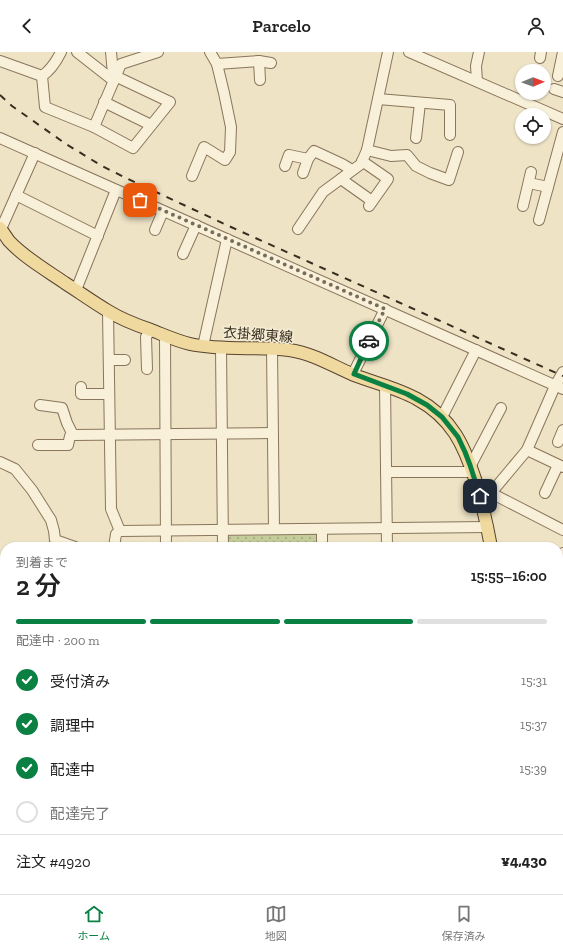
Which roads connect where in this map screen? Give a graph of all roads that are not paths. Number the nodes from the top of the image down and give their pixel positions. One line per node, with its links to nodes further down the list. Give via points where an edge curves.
1 (61, 52): 14 (street, via 55,64)
2 (77, 52): 16 (street)
3 (111, 52): 16 (street)
4 (157, 52): 16 (street, via 121,64)
5 (210, 52): 13 (street)
6 (388, 52): 19 (street)
7 (409, 52): 18 (street)
8 (479, 52): 18 (street)
9 (563, 52): 15 (street)
10 (0, 61): 14 (street)
11 (259, 61): 12 (street); 13 (street); 17 (street)
12 (271, 63)
13 (217, 64): 38 (street, via 231,127 230,152 225,160 204,148)
14 (42, 76): 24 (street, via 45,107)
15 (558, 76)
16 (114, 78): 20 (street); 23 (street, via 170,102)
17 (260, 80)
18 (476, 81): 22 (street)
19 (378, 99): 21 (street); 29 (street)
20 (104, 102): 23 (street); 24 (street)
21 (420, 103): 26 (street, via 450,105); 28 (street)
22 (563, 119)
23 (151, 125): 24 (street, via 133,148)
24 (94, 127)
25 (563, 132): 41 (street)
26 (450, 135)
27 (0, 138): 31 (street)
28 (416, 138)
29 (367, 150): 30 (street, via 391,156 407,155 416,166 449,180); 33 (street)
30 (458, 152)
31 (35, 154): 42 (street); 43 (street)
32 (308, 159): 34 (street, via 289,155); 35 (street, via 314,151); 37 (street)
33 (362, 161): 35 (street); 39 (street, via 388,179 370,204)
34 (285, 166)
35 (352, 170): 39 (street)
36 (531, 172): 40 (street)
37 (303, 173)
38 (192, 176)
39 (341, 179): 50 (street, via 323,192)
40 (529, 183): 41 (street); 44 (street)
41 (548, 187): 46 (street)
42 (116, 190): 45 (street); 51 (street)
43 (16, 195): 48 (street); 51 (street)
44 (523, 206)
45 (163, 211): 47 (street); 49 (street)
46 (539, 220)
47 (196, 225): 52 (street); 53 (street)
48 (0, 228): 54 (main road, 衣掛郷東線, via 8,240 31,260)
49 (155, 230)
50 (298, 230)
51 (98, 236): 54 (street)
52 (227, 239): 55 (street); 59 (street)
53 (183, 254)
54 (76, 290): 56 (main road, 衣掛郷東線)
55 (385, 309): 62 (street); 67 (street)
56 (108, 311): 57 (main road, 衣掛郷東線); 63 (street)
57 (150, 330): 58 (main road, 衣掛郷東線); 65 (street, via 146,337)
58 (165, 336): 59 (main road, 衣掛郷東線); 78 (street)
59 (203, 346): 60 (main road, 衣掛郷東線)
60 (221, 348): 61 (main road, 衣掛郷東線); 79 (street)
61 (272, 348): 67 (main road, 衣掛郷東線, via 309,355); 76 (street)
62 (476, 350): 70 (street); 74 (street)
63 (109, 360): 64 (street); 71 (street)
64 (124, 360)
65 (147, 369)
66 (563, 372): 70 (street)
67 (354, 374): 68 (main road, 衣掛郷東線)
68 (385, 385): 74 (main road, 衣掛郷東線, via 417,399); 87 (street)
69 (81, 387): 71 (street, via 81,394)
70 (559, 388): 83 (street)
71 (110, 394): 77 (street)
72 (40, 405): 80 (street, via 62,408)
73 (501, 408): 86 (street)
74 (442, 417): 86 (main road, 衣掛郷東線, via 458,437)
75 (563, 430): 81 (street)
76 (272, 433): 79 (street); 92 (street)
77 (110, 434): 78 (street); 80 (street); 97 (street, via 111,509)
78 (165, 434): 79 (street); 94 (street)
79 (222, 434): 95 (street)
80 (73, 435): 82 (street, via 70,436 68,445)
81 (558, 442)
82 (38, 445)
83 (527, 450): 85 (street); 89 (street)
84 (0, 462): 98 (street, via 15,469 32,490 51,520 54,531)
85 (561, 466): 88 (street)
86 (472, 468): 87 (street); 89 (main road, 衣掛郷東線)
87 (386, 472): 90 (street)
88 (545, 493)
89 (485, 495): 91 (main road, 衣掛郷東線); 96 (street)
90 (387, 528): 91 (street); 93 (street); 103 (street)
91 (488, 528): 104 (main road, 衣掛郷東線)
92 (274, 529): 93 (street); 95 (street)
93 (322, 529): 102 (street)
94 (166, 530): 95 (street); 97 (street); 100 (street)
95 (222, 530): 101 (street)
96 (563, 530)
97 (120, 531): 99 (street, via 116,534)
98 (52, 542)
99 (115, 542)
100 (166, 542)
101 (223, 542)
102 (322, 542)
103 (387, 542)
104 (490, 542)

